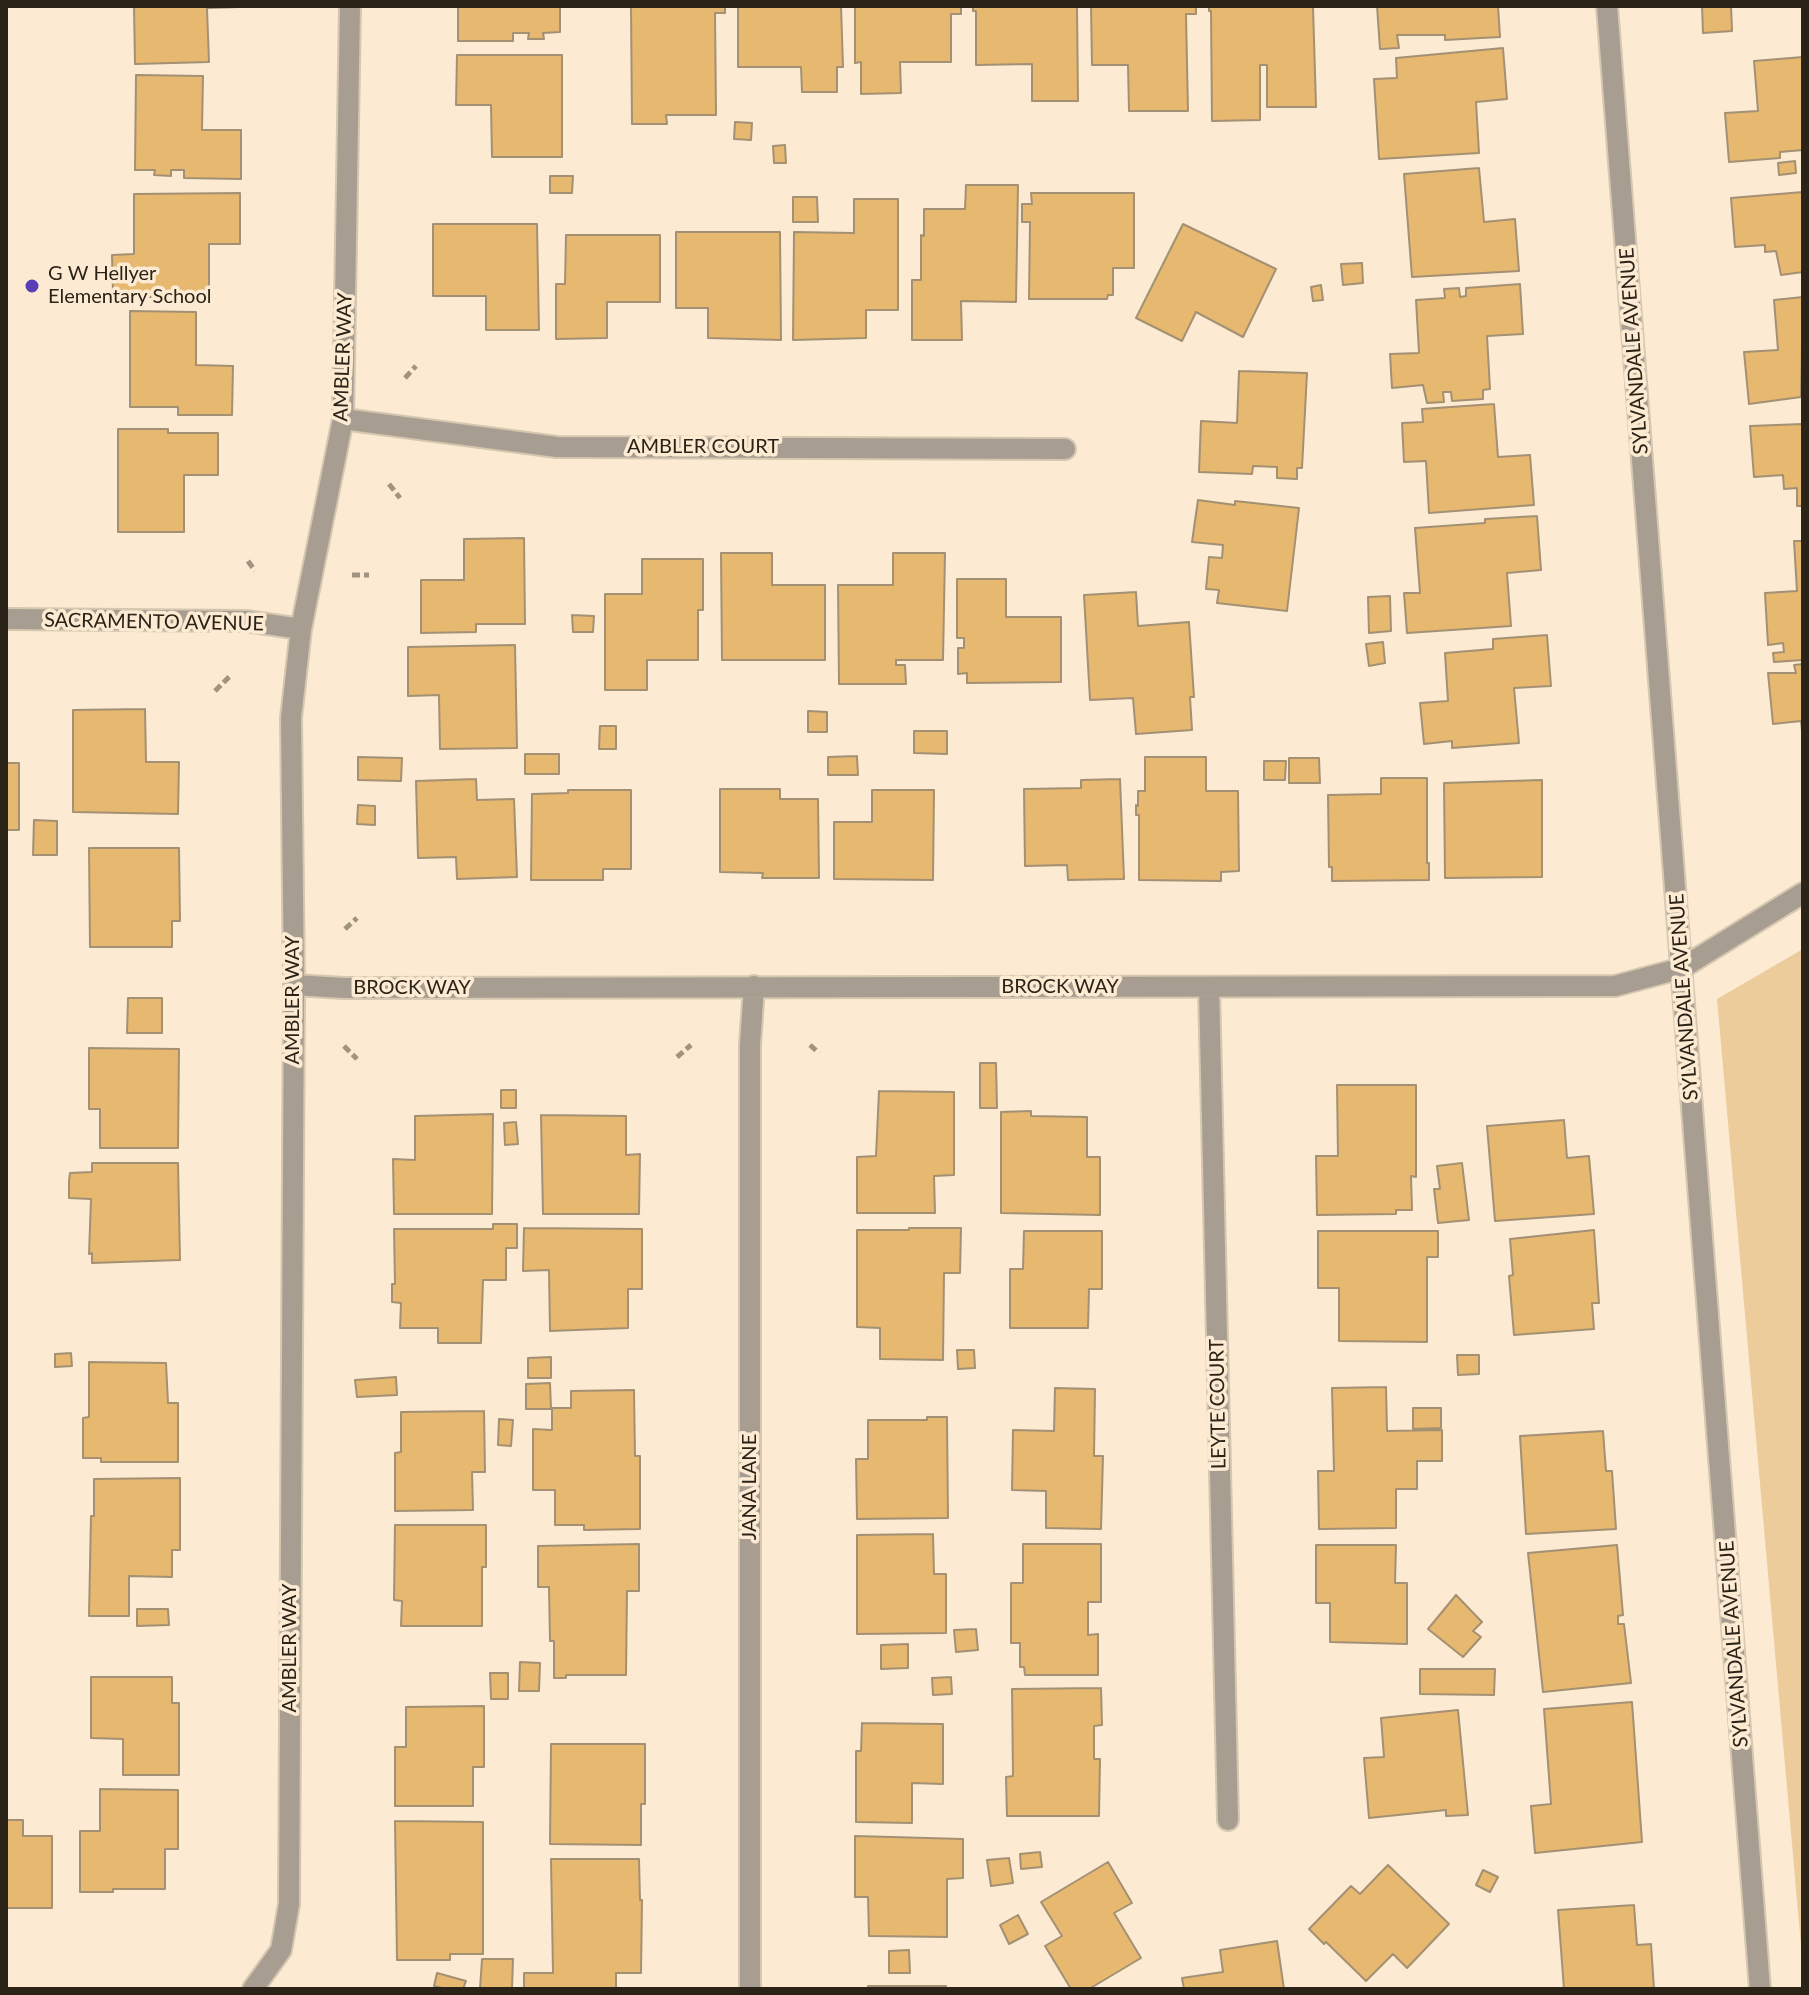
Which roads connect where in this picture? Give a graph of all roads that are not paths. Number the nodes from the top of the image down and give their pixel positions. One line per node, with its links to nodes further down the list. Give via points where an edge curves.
1 (350, 6): 3 (street, AMBLER WAY)
2 (1607, 6): 8 (street, SYLVANDALE AVENUE)
3 (343, 419): 4 (street, AMBLER COURT, via 557,447); 6 (street, AMBLER WAY)
4 (1065, 449)
5 (6, 619): 6 (street, SACRAMENTO AVENUE, via 246,621)
6 (301, 629): 9 (street, AMBLER WAY, via 291,718)
7 (1803, 893): 8 (street, BROCK WAY)
8 (1682, 968): 11 (street, BROCK WAY, via 1615,986); 15 (street, SYLVANDALE AVENUE)
9 (294, 985): 10 (street, BROCK WAY); 13 (street, AMBLER WAY, via 289,1904 281,1950)
10 (754, 986): 11 (street, BROCK WAY); 14 (street, JANA LANE)
11 (1209, 988): 12 (street, LEYTE COURT)
12 (1228, 1820)
13 (253, 1989)
14 (750, 1989)
15 (1760, 1989)

